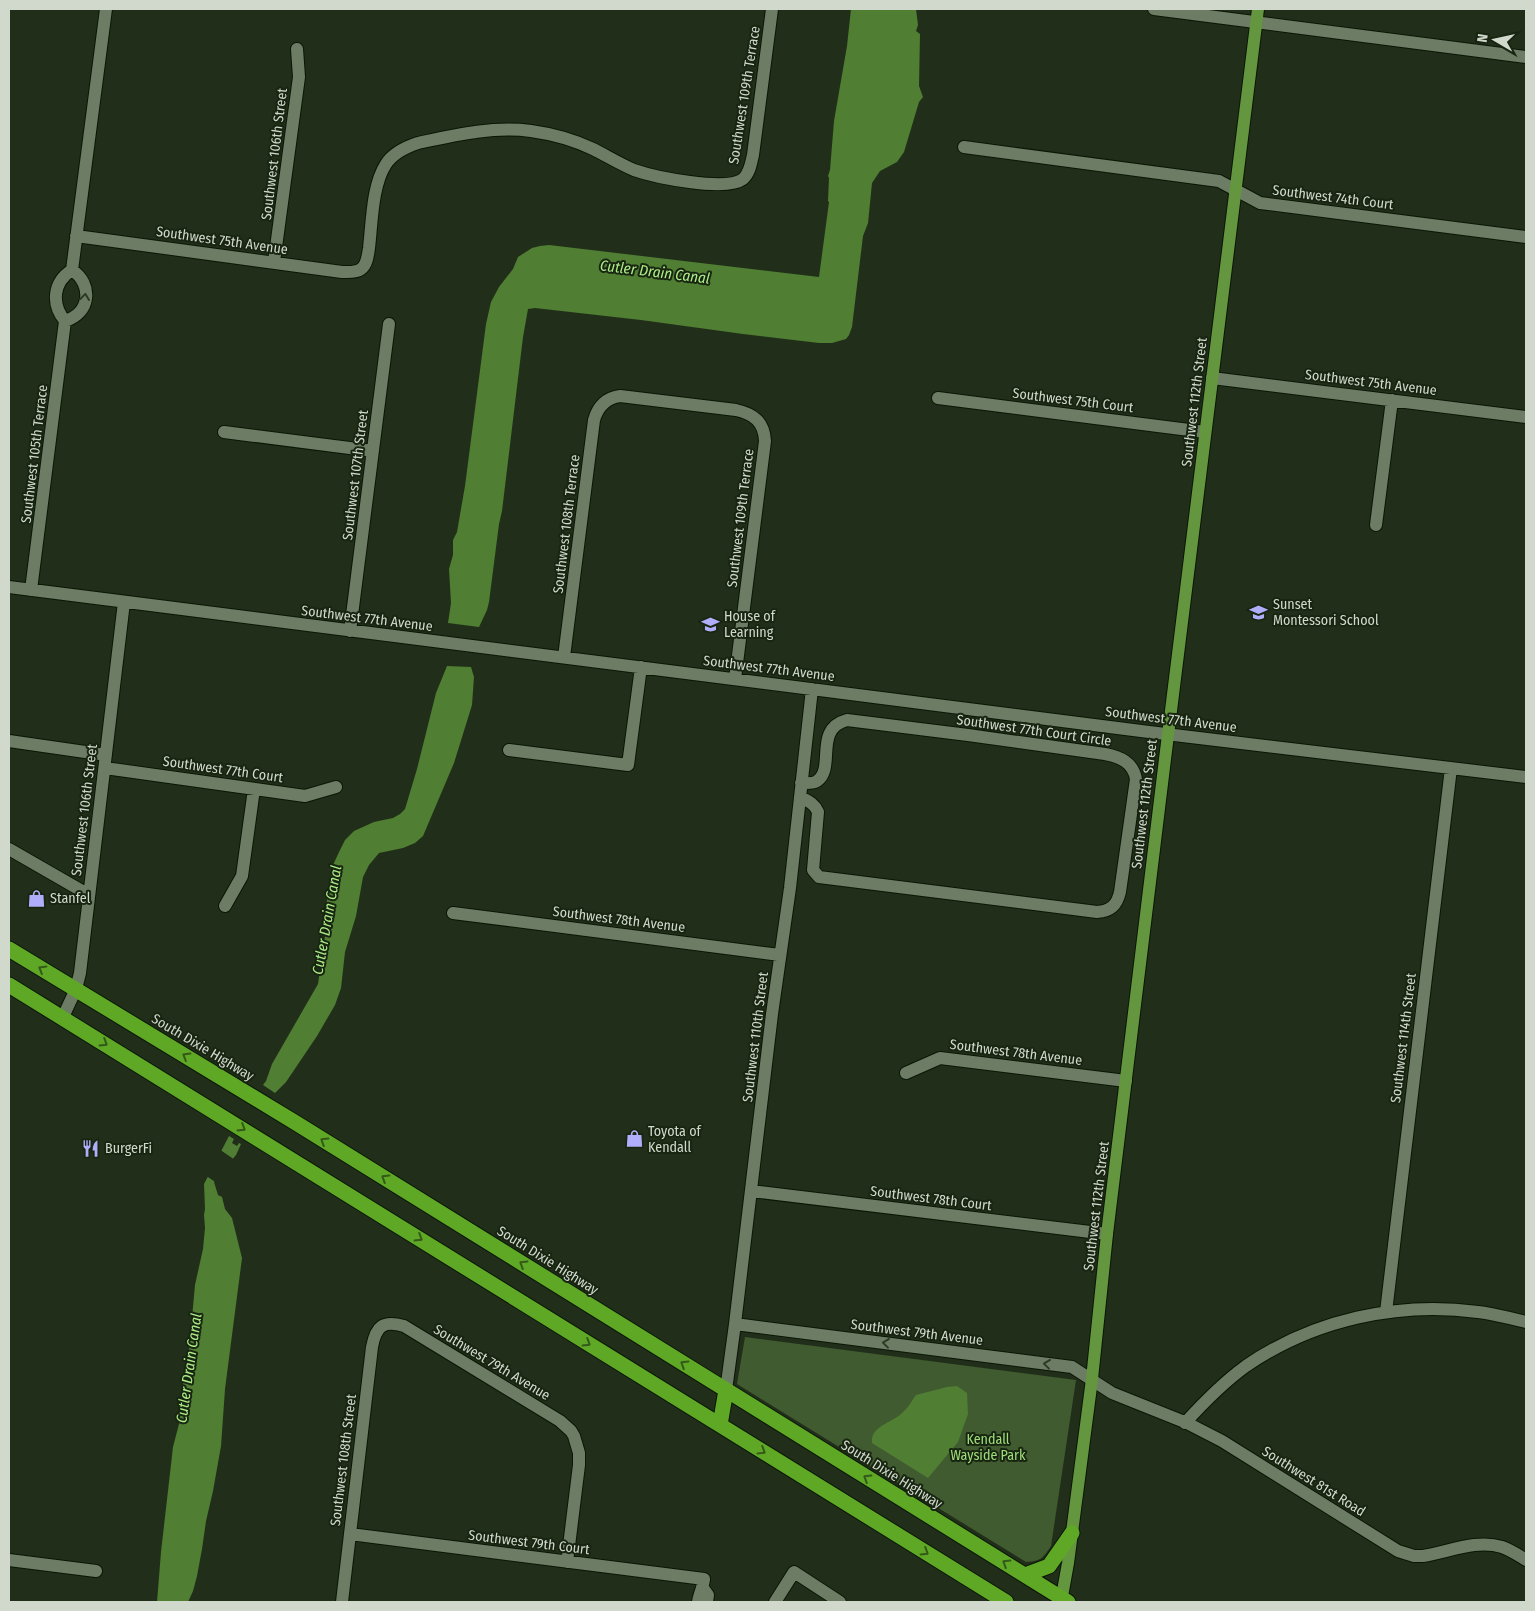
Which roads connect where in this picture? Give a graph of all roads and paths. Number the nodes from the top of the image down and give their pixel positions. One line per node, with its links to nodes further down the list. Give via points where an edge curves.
1 (106, 9): 10 (street)
2 (772, 9): 13 (street, Southwest 109th Terrace, via 753,155 747,174 738,182 719,185 656,176 572,140 519,130 481,132 418,143 386,163 377,188 368,255)
3 (1154, 9): 5 (street)
4 (1258, 9): 5 (main road, Southwest 112th Street)
5 (1257, 22): 7 (street); 9 (main road, Southwest 112th Street)
6 (297, 49): 12 (street, Southwest 106th Street, via 299,77)
7 (1526, 57)
8 (964, 147): 9 (street, Southwest 74th Court, via 1219,181)
9 (1236, 191): 11 (street, Southwest 74th Court, via 1260,203); 17 (main road, Southwest 112th Street)
10 (76, 236): 12 (street, Southwest 75th Avenue); 14 (street)
11 (1526, 237)
12 (274, 262): 13 (street, Southwest 75th Avenue, via 342,272)
13 (363, 268)
14 (72, 270): 15 (street, Southwest 105th Terrace, via 59,281 57,290 58,312); 15 (street, one-way to 14, via 79,314 87,294 80,275)
15 (65, 321): 27 (street, Southwest 105th Terrace)
16 (390, 324): 24 (street, Southwest 107th Street)
17 (1212, 378): 19 (street, Southwest 75th Avenue); 23 (main road, Southwest 112th Street)
18 (938, 398): 23 (street, Southwest 75th Court)
19 (1392, 400): 20 (street, Southwest 75th Avenue); 25 (street)
20 (1526, 417)
21 (759, 421): 30 (street, Southwest 108th Terrace, via 736,410 626,396 614,397 600,407 594,420); 32 (street, Southwest 109th Terrace, via 764,441)
22 (224, 432): 24 (street)
23 (1205, 432): 34 (main road, Southwest 112th Street)
24 (373, 451): 29 (street, Southwest 107th Street)
25 (1376, 525)
26 (9, 588): 27 (street, Southwest 77th Avenue)
27 (31, 590): 28 (street, Southwest 77th Avenue)
28 (124, 602): 29 (street, Southwest 77th Avenue); 37 (street, Southwest 106th Street)
29 (350, 631): 30 (street, Southwest 77th Avenue)
30 (564, 657): 31 (street, Southwest 77th Avenue)
31 (641, 666): 32 (street, Southwest 77th Avenue); 36 (street, via 628,766)
32 (735, 679): 33 (street, Southwest 77th Avenue)
33 (812, 689): 34 (street, Southwest 77th Avenue); 40 (street, Southwest 110th Street)
34 (1168, 734): 38 (street, Southwest 77th Avenue); 56 (main road, Southwest 112th Street)
35 (9, 741): 37 (street, Southwest 77th Court)
36 (509, 750)
37 (106, 762): 42 (street, Southwest 77th Court); 47 (street, Southwest 106th Street)
38 (1450, 768): 39 (street, Southwest 77th Avenue); 59 (street, Southwest 114th Street)
39 (1526, 777)
40 (801, 783): 43 (street, Southwest 110th Street); 45 (street, Southwest 77th Court Circle, via 818,780 828,736 840,722 847,720 1105,754 1126,761 1135,771 1120,892 1112,909 1105,912 823,878 813,870)
41 (336, 787): 42 (street, Southwest 77th Court, via 305,796)
42 (254, 789): 48 (street, via 242,876)
43 (800, 797): 44 (street, Southwest 110th Street); 45 (street, via 815,806 818,812)
44 (795, 838): 45 (street); 51 (street, Southwest 110th Street)
45 (815, 845)
46 (9, 849): 47 (street)
47 (89, 894): 53 (street, Southwest 106th Street)
48 (225, 906)
49 (454, 913): 51 (street, Southwest 78th Avenue)
50 (9, 949): 53 (highway, South Dixie Highway, one-way to 50)
51 (780, 955): 57 (street, Southwest 110th Street)
52 (9, 985): 54 (highway)
53 (76, 989): 54 (street, Southwest 106th Street); 64 (highway, South Dixie Highway, one-way to 53)
54 (62, 1018): 66 (highway, one-way to 66)
55 (906, 1073): 56 (street, Southwest 78th Avenue, via 940,1058)
56 (1126, 1081): 58 (main road, Southwest 112th Street)
57 (751, 1191): 58 (street, Southwest 78th Court); 61 (street, Southwest 110th Street)
58 (1107, 1234): 63 (main road, Southwest 112th Street)
59 (1386, 1312): 60 (street, via 1464,1310); 65 (street, via 1336,1323 1276,1348 1231,1378)
60 (1526, 1322)
61 (735, 1324): 63 (street, Southwest 79th Avenue, one-way to 61, via 1072,1367); 64 (street, Southwest 110th Street)
62 (382, 1325): 68 (street, Southwest 108th Street, via 372,1347); 71 (street, Southwest 79th Avenue, via 404,1326 571,1430 577,1441 579,1466)
63 (1092, 1379): 65 (street, Southwest 81st Road, via 1112,1392); 67 (main road, Southwest 112th Street)
64 (726, 1390): 66 (highway); 73 (highway, South Dixie Highway, one-way to 64)
65 (1185, 1423): 70 (street, Southwest 81st Road, via 1222,1441 1405,1554 1424,1556 1482,1544 1510,1550)
66 (720, 1425): 81 (highway, one-way to 81)
67 (1072, 1532): 73 (highway, via 1048,1566); 75 (main road, Southwest 112th Street)
68 (350, 1534): 71 (street, Southwest 79th Court); 76 (street, Southwest 108th Street)
69 (9, 1560): 72 (street)
70 (1526, 1560)
71 (566, 1562): 74 (street, Southwest 79th Court)
72 (96, 1571)
73 (1025, 1575): 75 (highway, South Dixie Highway)
74 (704, 1583): 77 (street); 78 (street)
75 (1063, 1601)
76 (342, 1602)
77 (698, 1602)
78 (707, 1602)
79 (775, 1602): 80 (street, via 794,1572)
80 (840, 1602)
81 (1006, 1602)

